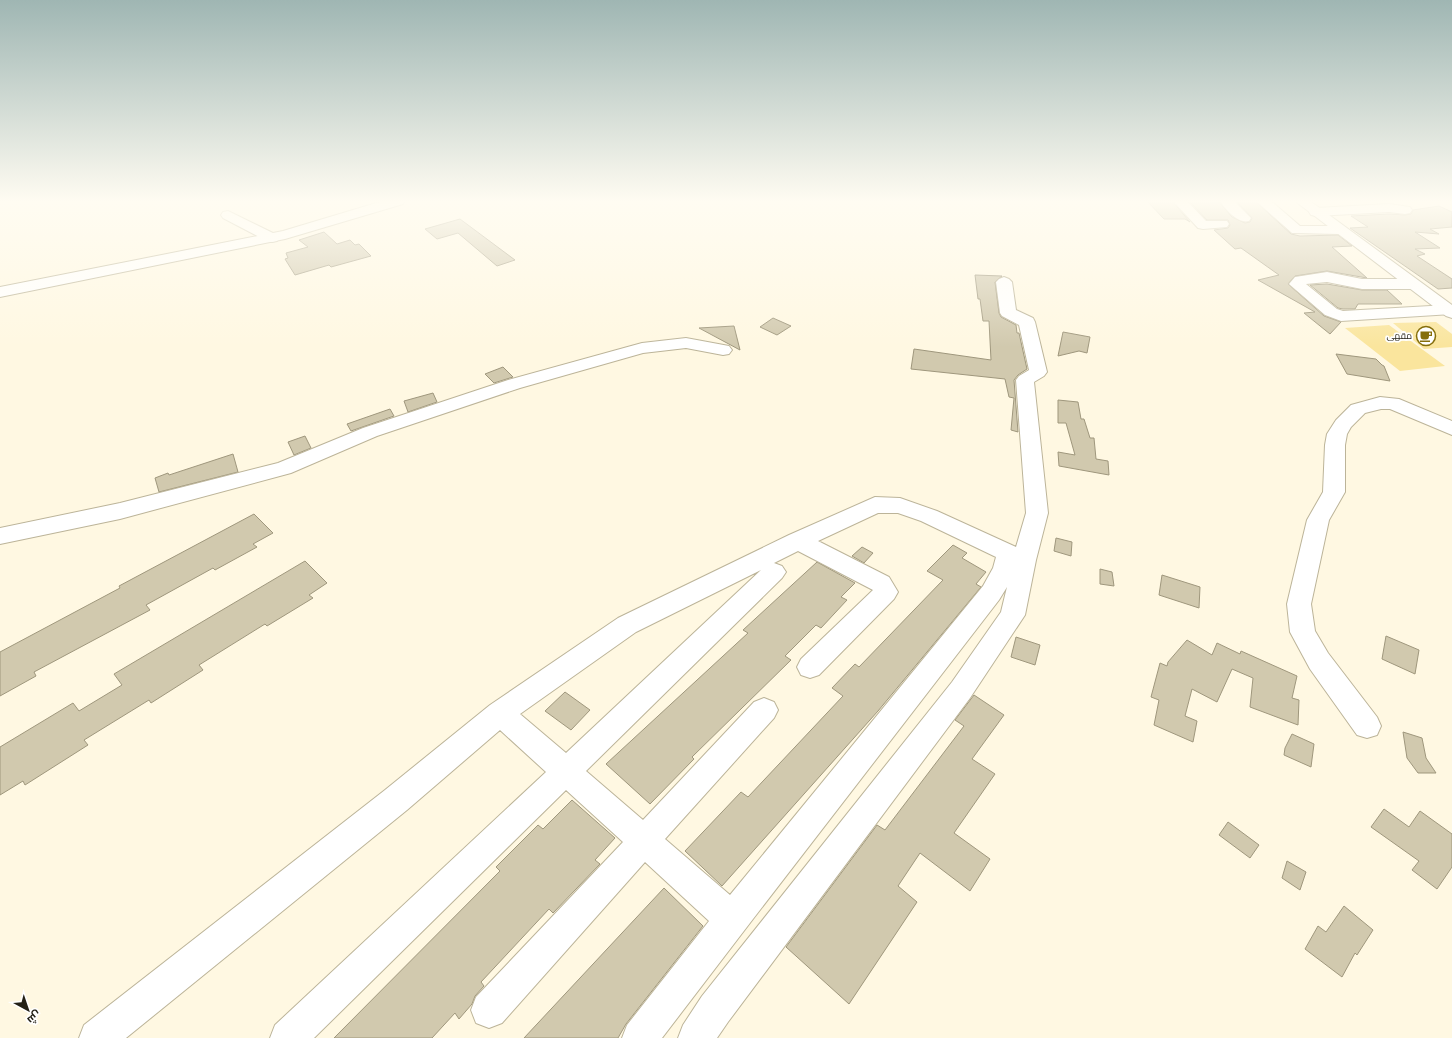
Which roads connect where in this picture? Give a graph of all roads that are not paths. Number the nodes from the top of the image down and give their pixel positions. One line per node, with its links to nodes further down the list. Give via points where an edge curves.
1 (214, 249): 5 (street)
2 (1365, 249): 4 (street)
3 (1004, 282): 11 (street, via 1008,313 1027,322 1038,372 1025,380 1037,513)
4 (1411, 284): 6 (street); 6 (street, via 1362,284 1331,277 1297,282 1297,285 1331,312 1341,316)
5 (0, 292)
6 (1450, 312)
7 (723, 350): 9 (street, via 686,343 642,348 507,386 370,432 284,468 120,511)
8 (1452, 429): 16 (street, via 1392,403 1358,409 1337,434 1334,492 1318,520 1299,604 1303,632 1319,660)
9 (0, 536)
10 (797, 541): 11 (street, via 874,505 900,506 929,516); 13 (street, via 881,583 886,592); 15 (street, via 627,625)
11 (1016, 556): 19 (street, via 991,593); 24 (street, via 1013,615 1009,622 961,690 715,1009)
12 (774, 572): 17 (street)
13 (810, 667)
14 (764, 710): 18 (street)
15 (500, 713): 17 (street); 21 (street, via 396,800)
16 (1367, 726)
17 (566, 772): 18 (street); 22 (street)
18 (644, 841): 19 (street); 20 (street)
19 (732, 919): 23 (street)
20 (490, 1010)
21 (96, 1038)
22 (288, 1038)
23 (640, 1038)
24 (696, 1038)

